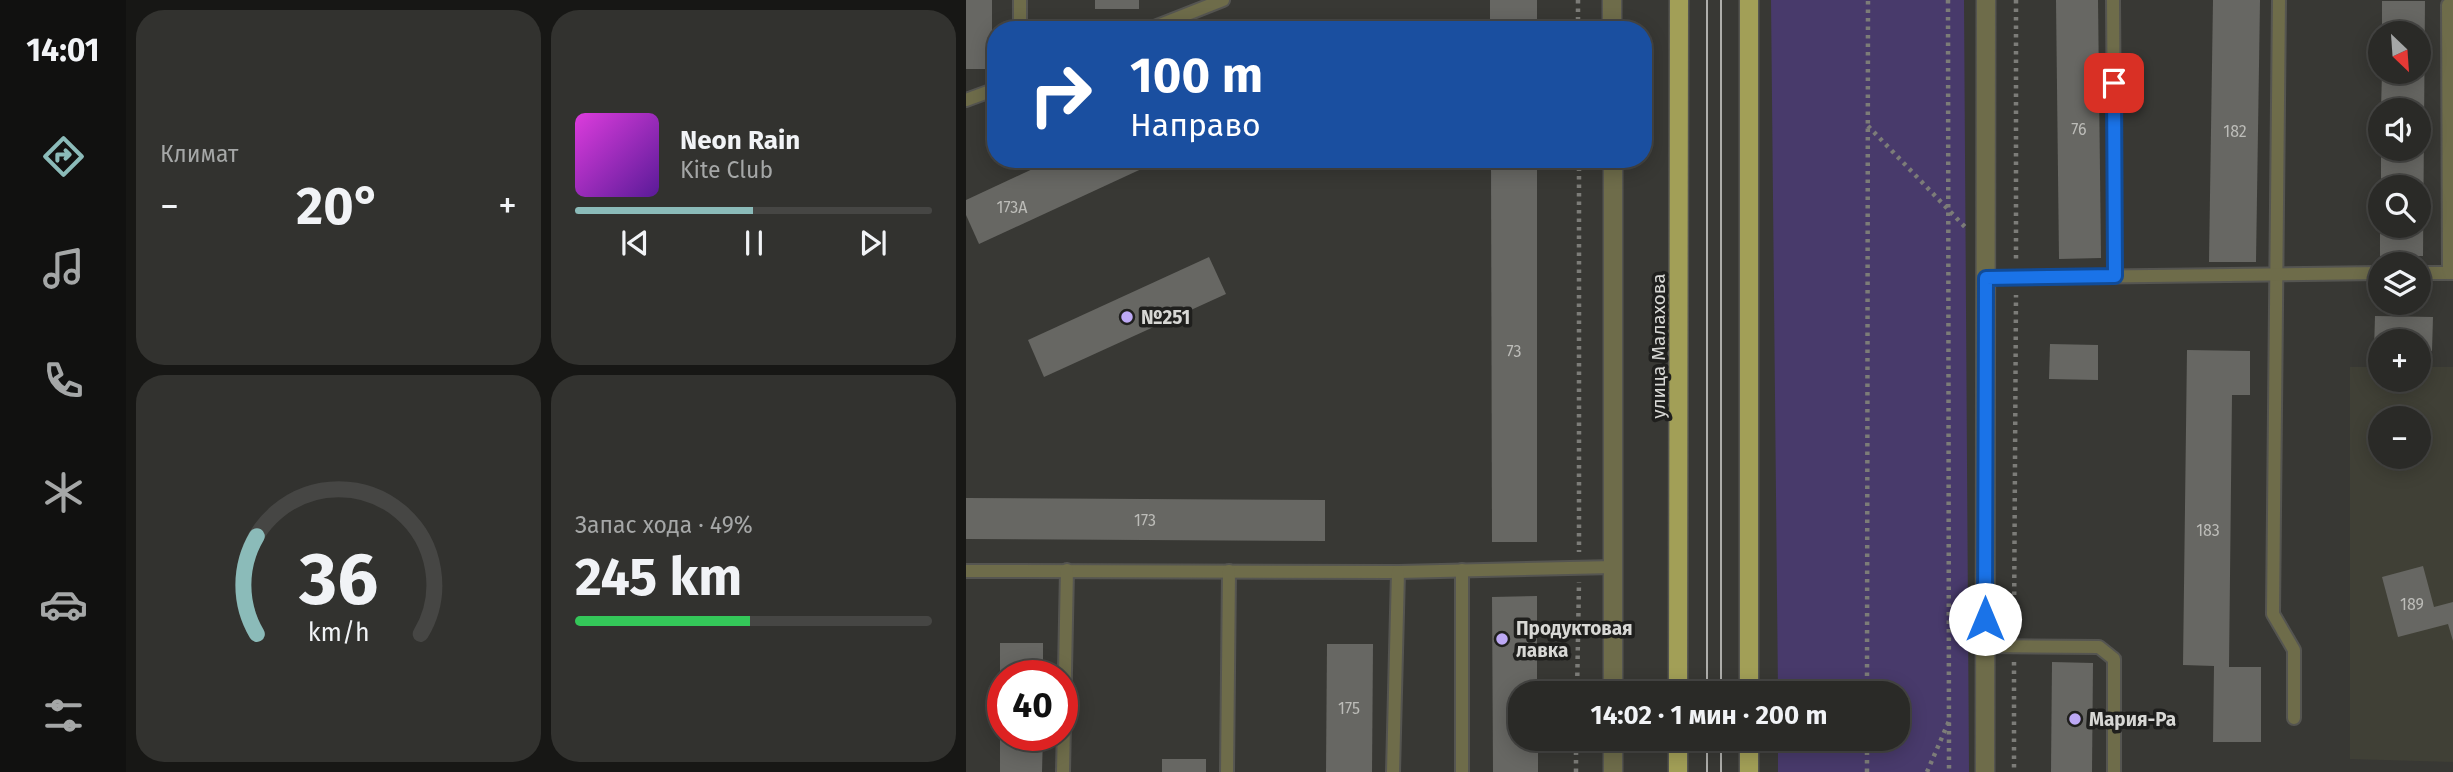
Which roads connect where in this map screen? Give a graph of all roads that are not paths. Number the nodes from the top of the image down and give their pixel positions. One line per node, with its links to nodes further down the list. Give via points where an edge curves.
1 (1020, 0): 10 (lane)
2 (1223, 0): 11 (lane)
3 (1612, 0): 12 (street)
4 (1679, 0): 30 (main road, улица Малахова)
5 (1749, 0): 31 (main road)
6 (1986, 0): 21 (street)
7 (2113, 0): 20 (lane)
8 (2279, 0): 18 (lane)
9 (2453, 2): 17 (lane, via 2448,5)
10 (1020, 21)
11 (1170, 21)
12 (1612, 21)
13 (987, 92): 14 (lane)
14 (966, 100)
15 (1613, 168): 22 (street)
16 (2431, 273): 17 (lane)
17 (2451, 273)
18 (2279, 274): 19 (lane); 20 (lane); 32 (lane, via 2273,614 2294,650)
19 (2368, 274)
20 (2115, 276): 21 (lane)
21 (1986, 278): 28 (street)
22 (1614, 567): 25 (lane); 29 (street)
23 (1067, 570): 24 (lane); 26 (lane); 36 (lane)
24 (1229, 570): 27 (lane); 37 (lane)
25 (1462, 570): 27 (lane); 39 (lane)
26 (966, 571)
27 (1398, 572): 38 (lane)
28 (1985, 646): 43 (street); 44 (lane, via 2099,647 2114,659)
29 (1613, 681)
30 (1678, 681)
31 (1749, 681)
32 (2294, 718)
33 (1613, 751): 40 (street)
34 (1678, 751): 41 (main road)
35 (1749, 751): 42 (main road)
36 (1063, 772)
37 (1227, 772)
38 (1392, 772)
39 (1462, 772)
40 (1613, 772)
41 (1678, 772)
42 (1749, 772)
43 (1985, 772)
44 (2114, 772)

